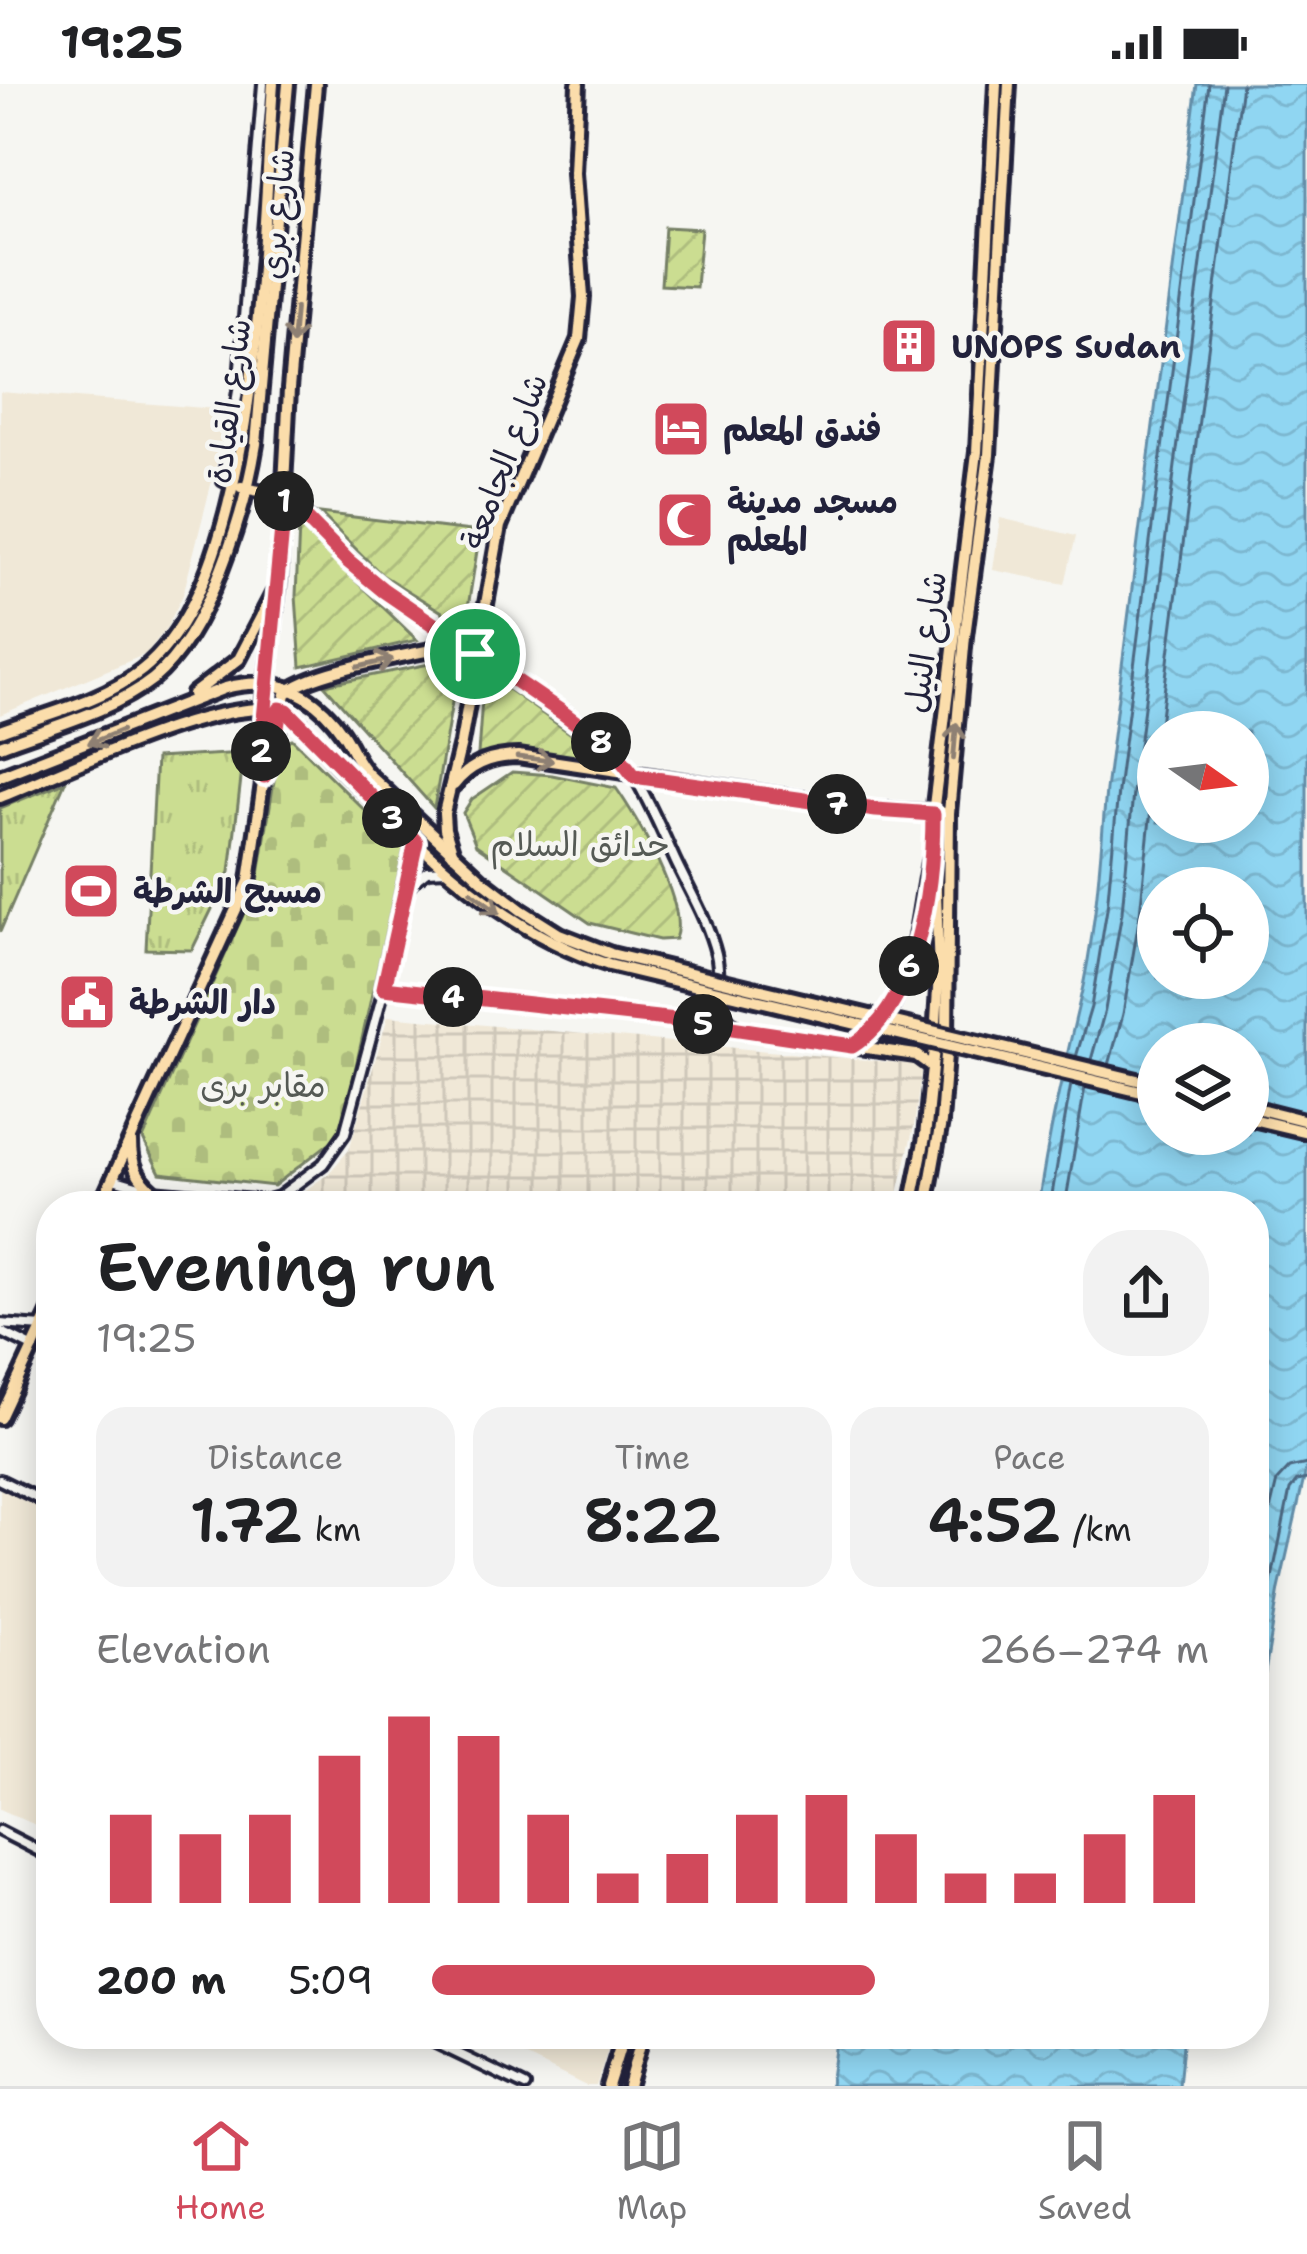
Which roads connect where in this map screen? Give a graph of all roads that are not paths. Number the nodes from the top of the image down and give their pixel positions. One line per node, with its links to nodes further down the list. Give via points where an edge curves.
1 (263, 84): 8 (street, شارع القيادة)
2 (273, 84): 8 (main road, شارع القيادة)
3 (288, 84): 8 (main road, شارع القيادة, via 259,422)
4 (316, 84): 9 (main road, شارع بري, one-way to 9)
5 (578, 84): 12 (main road, شارع الجامعة, via 579,338 500,526)
6 (996, 84): 26 (main road, شارع النيل, via 977,452)
7 (1009, 84): 25 (main road, شارع النيل, one-way to 7, via 989,455)
8 (235, 485): 9 (main road); 18 (main road, شارع القيادة, via 201,583 159,655 118,686); 19 (main road, شارع القيادة, via 198,616 169,663 125,696)
9 (285, 497): 10 (main road, شارع بري); 11 (main road, via 364,574)
10 (279, 580): 13 (main road, شارع بري); 17 (main road, via 239,658)
11 (459, 644): 12 (main road); 14 (main road, one-way to 11)
12 (475, 654): 22 (main road, via 605,745); 23 (main road, شارع الجامعة)
13 (267, 682): 14 (main road); 15 (main road, شارع بري); 17 (main road, via 225,688)
14 (292, 687): 16 (main road); 29 (main road, via 344,735 369,776)
15 (263, 707): 16 (main road); 21 (main road, شارع بري); 24 (main road, via 184,725)
16 (280, 709): 21 (main road); 27 (main road)
17 (164, 713): 20 (main road, one-way to 20)
18 (0, 731)
19 (0, 746)
20 (0, 776)
21 (264, 776): 43 (main road, via 249,881)
22 (634, 776): 23 (main road, one-way to 22, via 465,772 501,756); 26 (main road); 34 (street, via 713,946 718,1006)
23 (448, 793): 29 (main road, شارع الجامعة, via 444,820)
24 (0, 797)
25 (949, 813): 26 (main road); 49 (main road, شارع النيل, via 947,1041)
26 (933, 814): 28 (main road, شارع النيل)
27 (416, 842): 30 (main road); 31 (street)
28 (933, 853): 35 (main road, via 902,986 872,1034); 36 (main road, شارع النيل, via 939,973)
29 (453, 854): 32 (main road, via 521,910)
30 (450, 870): 31 (street, via 427,871); 32 (main road, one-way to 32, via 540,938)
31 (408, 890): 33 (street)
32 (610, 960): 37 (main road, bridge); 38 (main road, bridge)
33 (384, 988): 34 (street); 47 (street, via 345,1133 323,1164)
34 (742, 1030): 35 (street)
35 (852, 1046): 36 (main road, via 916,1055)
36 (931, 1066): 48 (main road, شارع النيل)
37 (1137, 1080)
38 (1137, 1091)
39 (1269, 1111): 40 (main road)
40 (1307, 1121)
41 (1269, 1123): 42 (main road)
42 (1307, 1132)
43 (132, 1137): 44 (main road); 46 (main road, via 133,1165)
44 (112, 1179): 45 (main road); 46 (street)
45 (108, 1191)
46 (153, 1191)
47 (287, 1191)
48 (914, 1191)
49 (929, 1191)
50 (36, 1327): 51 (street)
51 (0, 1328): 53 (street)
52 (36, 1343): 53 (main road)
53 (34, 1348): 54 (main road)
54 (0, 1418)
55 (0, 1480): 56 (street)
56 (36, 1498)
57 (0, 1831): 58 (street)
58 (36, 1849)
59 (448, 2049): 62 (street)
60 (619, 2049): 63 (main road)
61 (639, 2049): 64 (main road)
62 (526, 2086)
63 (608, 2086)
64 (628, 2086)

